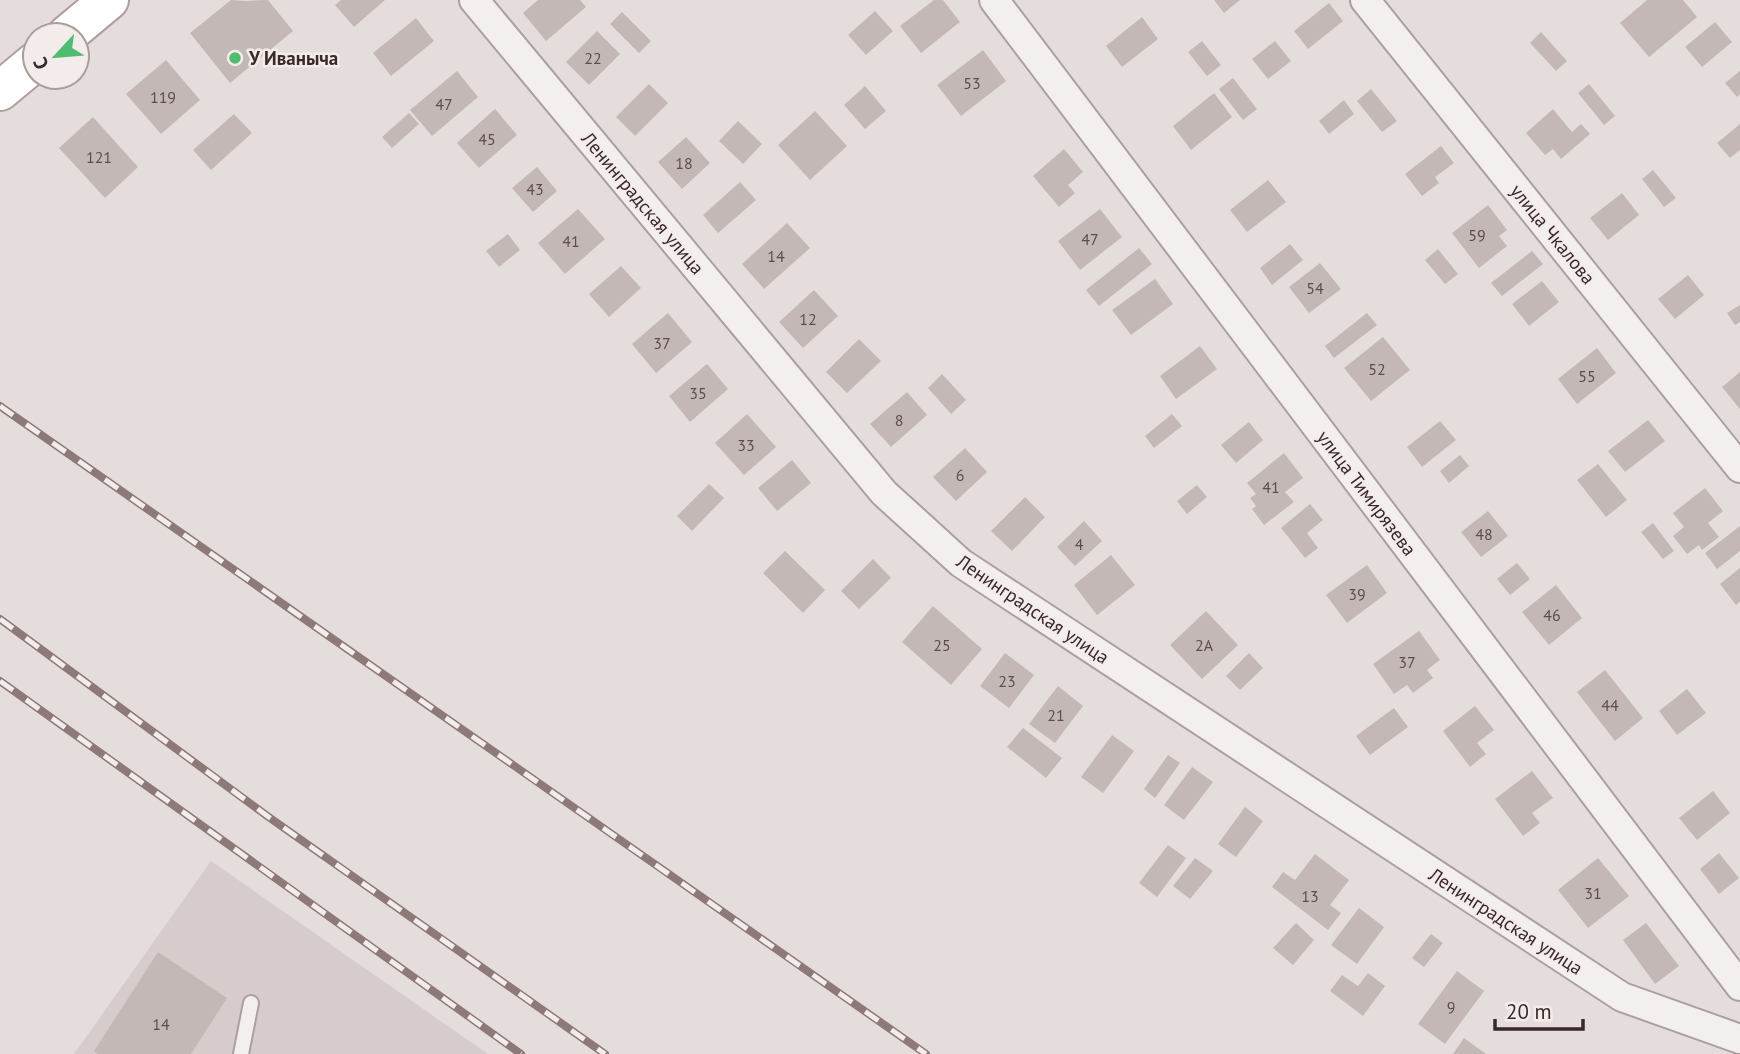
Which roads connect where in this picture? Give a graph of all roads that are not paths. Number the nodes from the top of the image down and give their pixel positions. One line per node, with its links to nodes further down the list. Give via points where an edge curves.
1 (109, 0): 5 (main road)
2 (474, 0): 11 (street, Ленинградская улица, via 884,493 961,563 1622,997)
3 (994, 0): 9 (street, улица Тимирязева)
4 (1365, 0): 8 (street, улица Чкалова)
5 (84, 21)
6 (21, 74): 7 (main road)
7 (0, 91)
8 (1740, 468)
9 (1740, 986)
10 (251, 1003): 12 (lane)
11 (1740, 1039)
12 (241, 1054)

